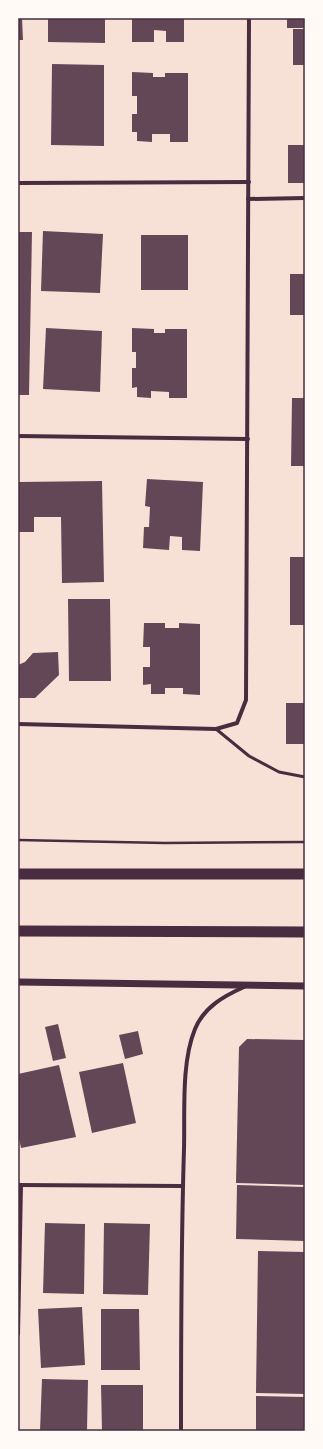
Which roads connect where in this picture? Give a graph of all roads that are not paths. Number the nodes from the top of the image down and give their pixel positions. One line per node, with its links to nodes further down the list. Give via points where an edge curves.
1 (249, 18): 2 (street)
2 (249, 182): 3 (street); 5 (street)
3 (18, 183)
4 (305, 198): 5 (street)
5 (248, 199): 7 (street)
6 (18, 436): 7 (street)
7 (248, 439): 9 (street, via 246,700 237,723)
8 (18, 724): 9 (street)
9 (216, 729): 10 (lane, via 255,759 280,772)
10 (305, 777)
11 (305, 872): 12 (highway)
12 (18, 874)
13 (18, 932): 14 (highway)
14 (257, 932): 15 (highway); 16 (highway)
15 (305, 932)
16 (305, 940)
17 (18, 982): 18 (street)
18 (247, 985): 19 (street); 21 (street, via 210,1007 195,1030 186,1070)
19 (305, 986)
20 (19, 1185): 21 (street); 22 (street)
21 (182, 1186): 23 (street)
22 (18, 1334)
23 (181, 1431)

